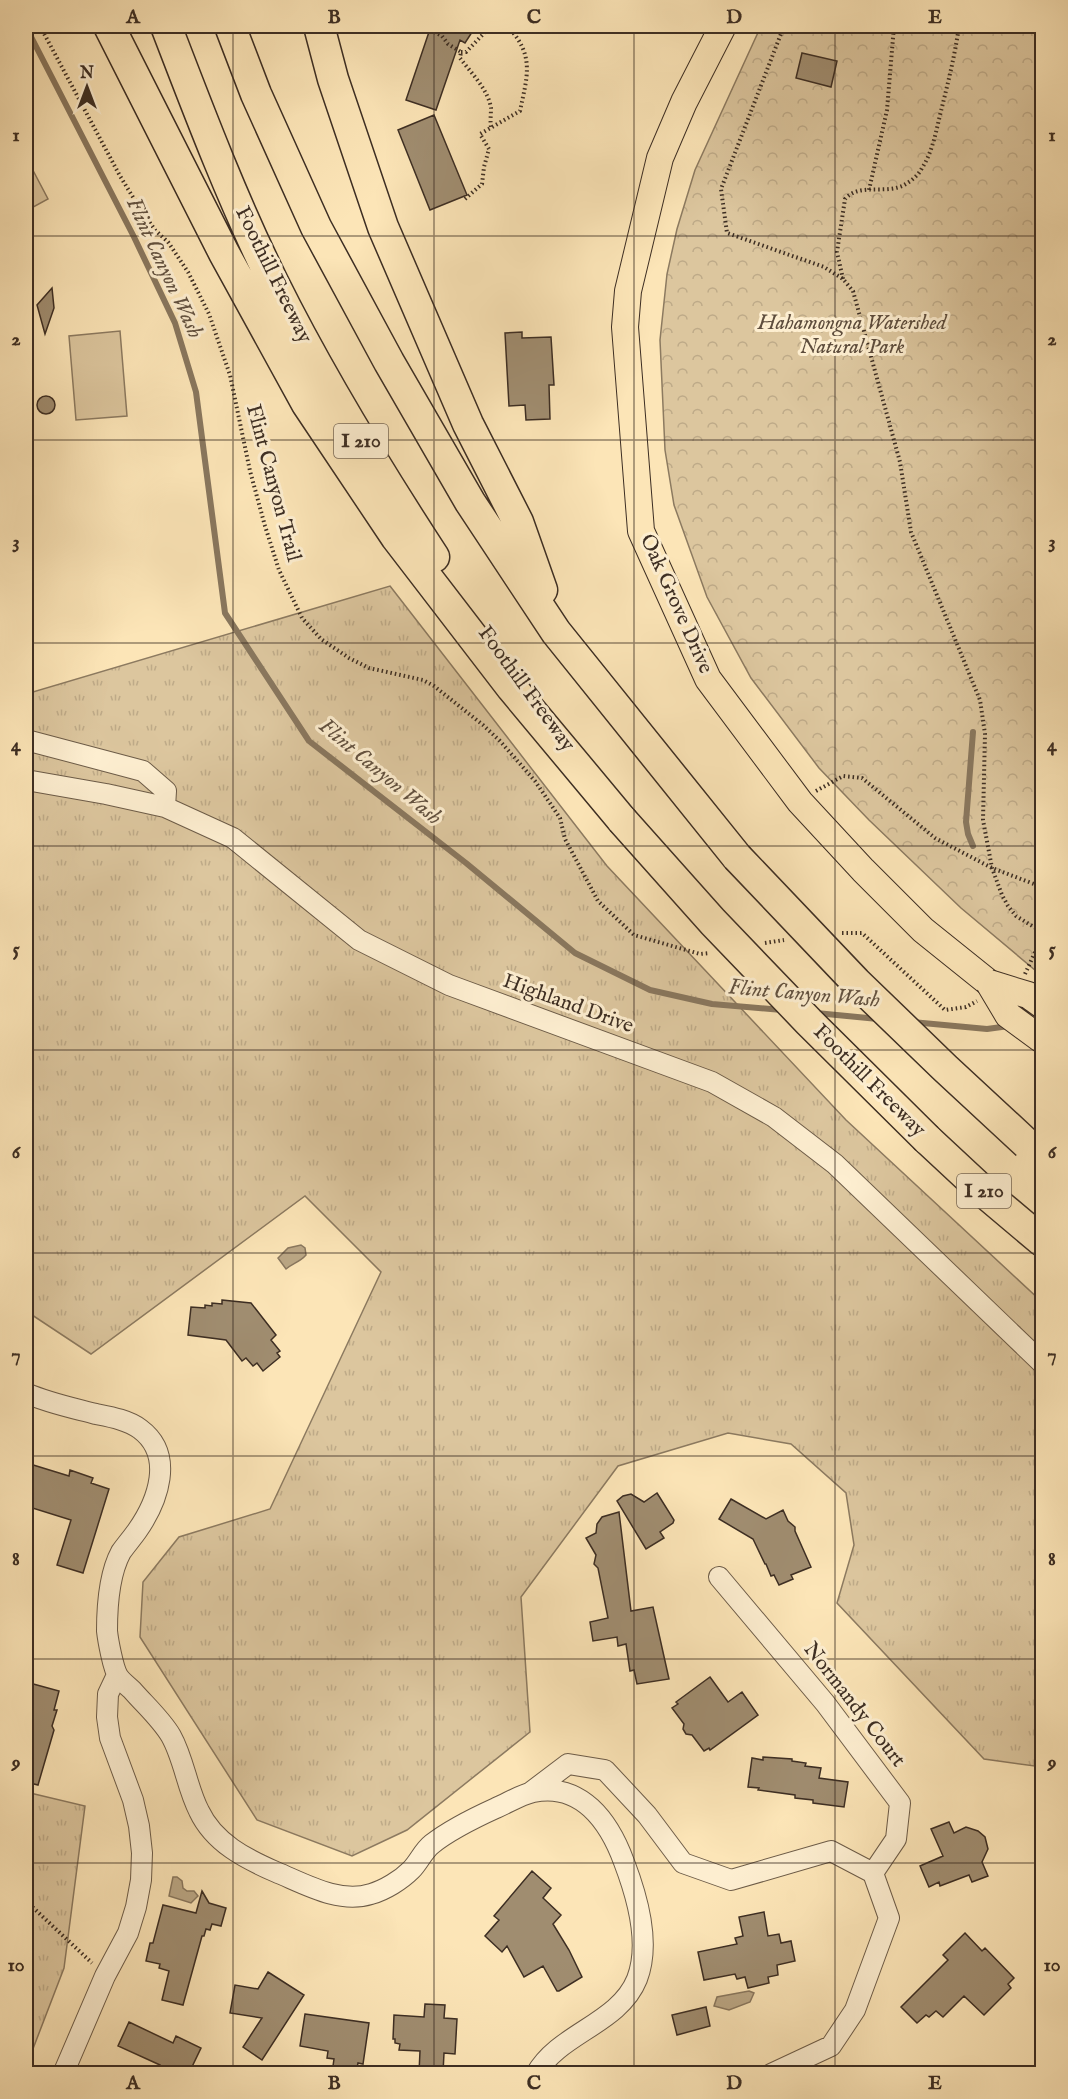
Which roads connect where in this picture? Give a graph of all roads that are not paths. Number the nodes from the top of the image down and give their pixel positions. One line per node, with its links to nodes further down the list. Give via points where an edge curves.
1 (109, 26): 10 (highway, via 224,253 307,404 396,537 512,688)
2 (166, 26): 10 (highway, Foothill Freeway / I 210, via 229,186 273,282 334,395 389,489 459,595)
3 (230, 26): 6 (highway, via 278,144 336,265 470,502)
4 (319, 26): 6 (highway, via 383,227 468,424 518,522)
5 (723, 26): 11 (main road, Oak Grove Drive, via 660,158 628,291 625,327 641,531 708,679 800,802 923,930)
6 (556, 632): 14 (highway, bridge, via 737,857 856,982)
7 (26, 740): 9 (street, via 143,771 166,791)
8 (26, 780): 9 (street, Highland Drive)
9 (165, 807): 16 (street, Highland Drive, via 233,838 358,940 449,985 712,1082 774,1116 835,1164)
10 (622, 820): 15 (highway, Foothill Freeway / I 210, bridge, via 809,1022 927,1139)
11 (989, 983): 12 (main road, Oak Grove Drive, bridge, via 1028,995); 13 (main road, Oak Grove Drive, bridge, via 1008,1015)
12 (1042, 1005)
13 (1042, 1040)
14 (1035, 1150)
15 (1042, 1241)
16 (1042, 1363)
17 (26, 1393): 19 (street, via 125,1421 141,1430 160,1461 160,1484 152,1506 120,1554 110,1585 107,1634)
18 (719, 1577): 21 (street, Normandy Court, via 825,1703 900,1803 896,1839)
19 (117, 1675): 20 (street, via 172,1737 199,1812 217,1837 246,1859 324,1892 351,1897 370,1895 391,1886 411,1870 429,1846 455,1828); 22 (street, via 108,1694 107,1717 110,1738 139,1826 141,1871 128,1933)
20 (531, 1792): 21 (street, via 568,1764 605,1770 647,1815 683,1863 731,1880 831,1851); 23 (street, via 558,1790 578,1797 598,1815 620,1850 633,1886 643,1952 638,1977 629,1994 544,2059)
21 (873, 1873): 24 (street, via 889,1918 855,2010 831,2046)
22 (63, 2073)
23 (536, 2073)
24 (771, 2073)

